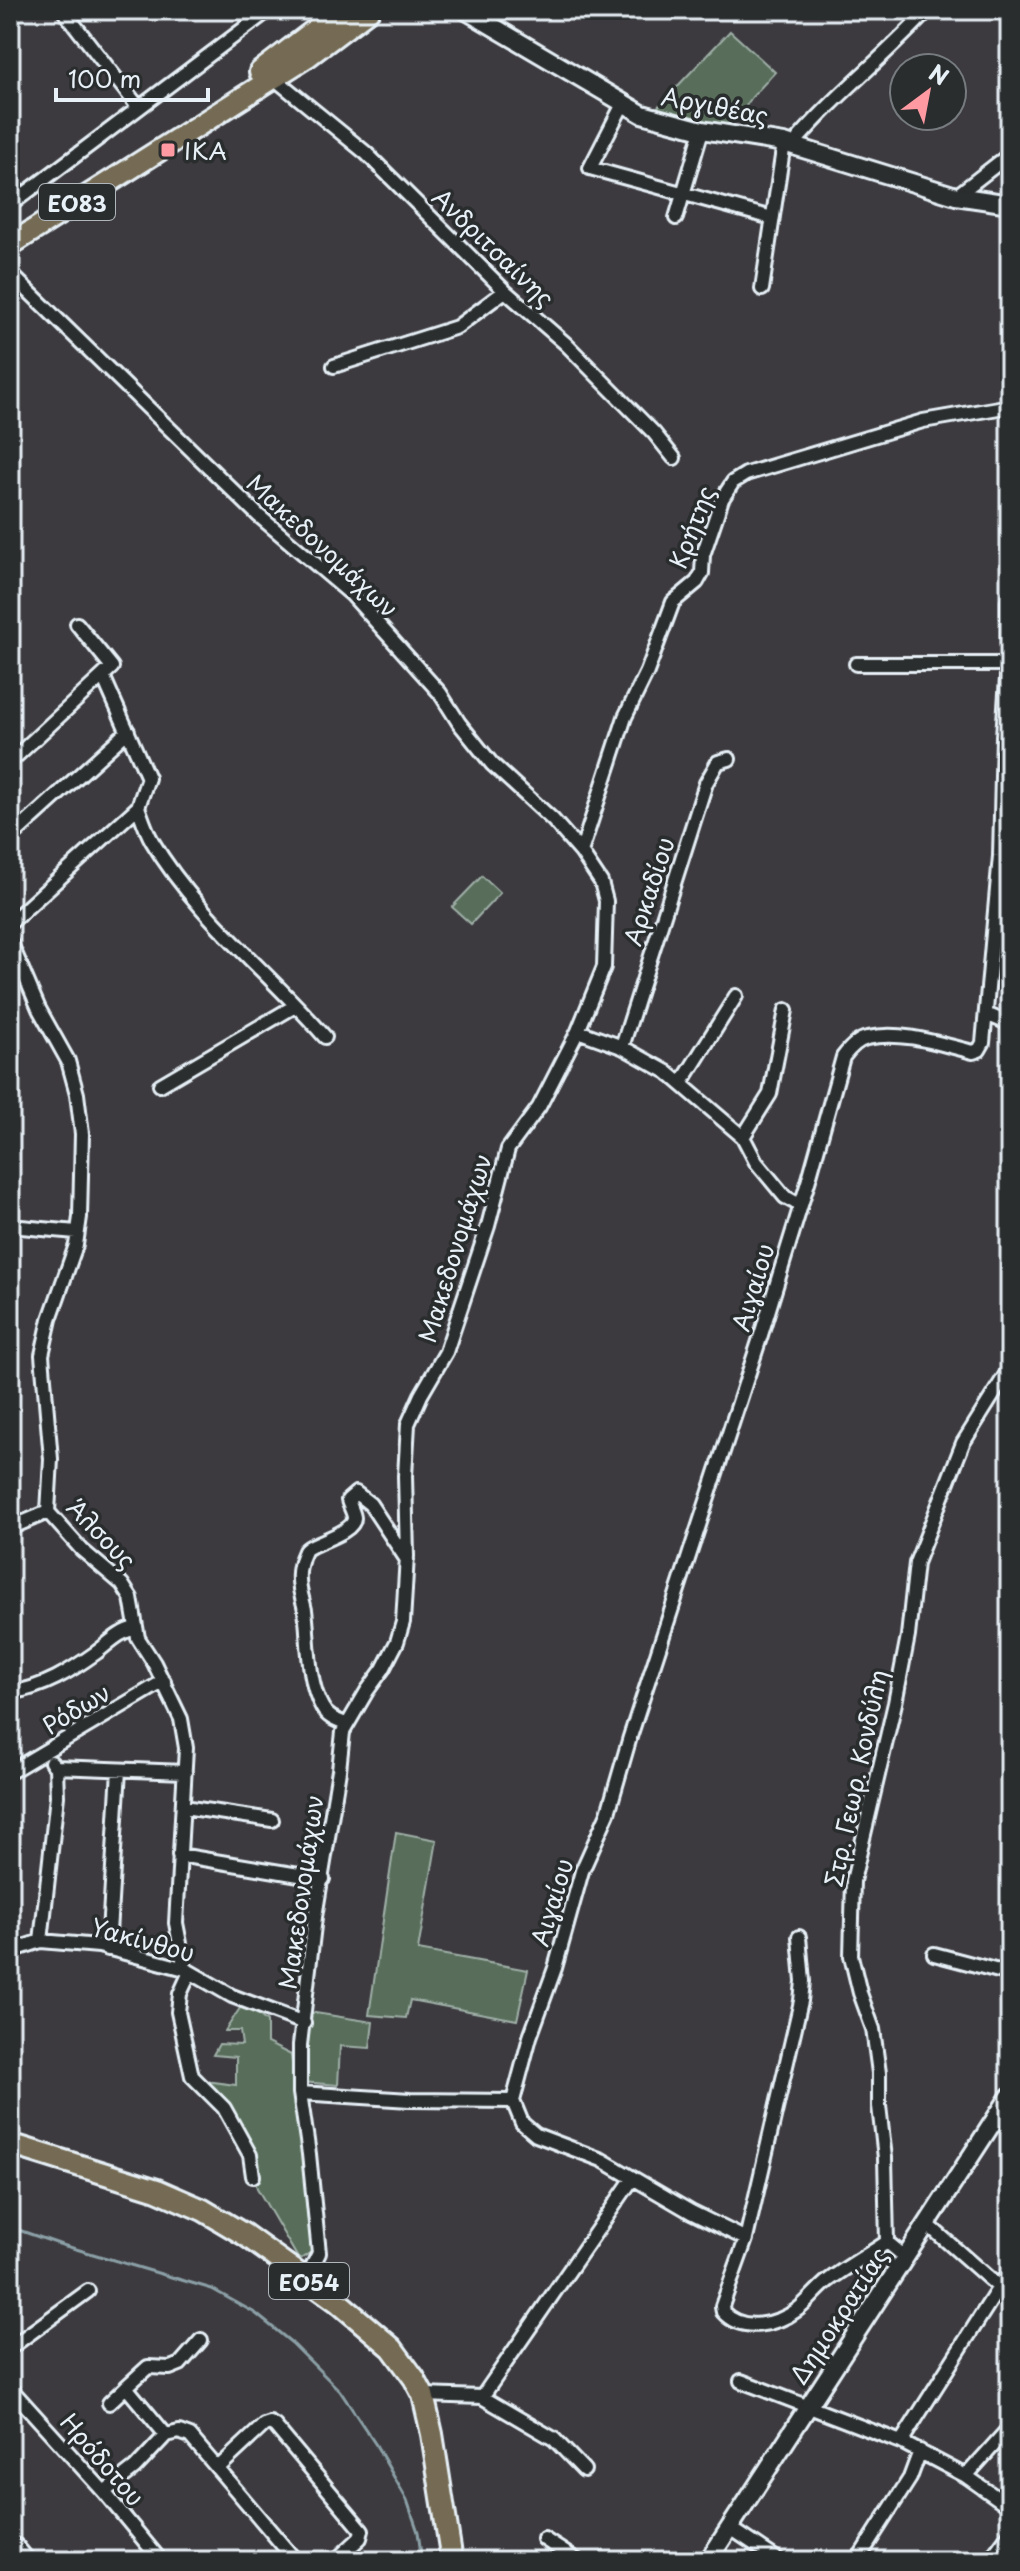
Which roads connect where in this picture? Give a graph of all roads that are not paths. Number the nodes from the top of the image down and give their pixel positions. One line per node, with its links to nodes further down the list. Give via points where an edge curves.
1 (63, 10): 9 (street)
2 (341, 10): 19 (main road, ΕΟ83, via 266,68)
3 (369, 10): 7 (main road, ΕΟ83)
4 (465, 10): 8 (street, Αργιθέας)
5 (928, 10): 11 (street)
6 (267, 11): 9 (street)
7 (274, 78): 20 (main road, ΕΟ83); 23 (street, Ανδριτσαίνης, via 366,153)
8 (623, 104): 10 (street, Αργιθέας); 13 (street, via 590,168)
9 (139, 108): 16 (street)
10 (702, 130): 11 (street, Αργιθέας); 13 (street)
11 (788, 144): 14 (street, Αργιθέας); 18 (street)
12 (1010, 154): 14 (street)
13 (682, 192): 17 (street); 18 (street)
14 (956, 196): 15 (street, Αργιθέας)
15 (1010, 204)
16 (10, 205)
17 (676, 218)
18 (772, 218): 22 (street)
19 (10, 230)
20 (10, 245)
21 (10, 273): 37 (street, Μακεδονομάχων, via 259,516 352,595 440,693 492,764)
22 (762, 289)
23 (505, 291): 24 (street, via 457,327); 26 (street, Ανδριτσαίνης, via 566,344)
24 (334, 366)
25 (1010, 406): 37 (street, Κρήτης, via 923,421 733,482 722,499 702,573 673,602 625,717)
26 (674, 458)
27 (1010, 595): 29 (street, Αιγαίου)
28 (77, 624): 31 (street, via 112,667)
29 (1009, 658): 30 (street); 43 (street, Αιγαίου)
30 (856, 664)
31 (103, 676): 32 (street); 34 (street)
32 (128, 731): 35 (street, via 148,778); 36 (street)
33 (729, 759): 47 (street, Αρκαδίου, via 718,762 706,783)
34 (10, 762)
35 (138, 807): 38 (street); 41 (street, via 151,840 175,874)
36 (10, 838)
37 (581, 852): 45 (street, Μακεδονομάχων, via 601,882 607,934 604,967)
38 (10, 923)
39 (10, 941): 53 (street, Άλσους, via 68,1061 77,1094 82,1189)
40 (736, 996): 48 (street)
41 (295, 1006): 46 (street); 49 (street)
42 (786, 1010): 50 (street, via 770,1094)
43 (986, 1014): 44 (street); 51 (street, Αιγαίου, via 983,1043 973,1052 910,1037 866,1038 853,1045 843,1057)
44 (1010, 1024)
45 (578, 1031): 47 (street); 57 (street, Μακεδονομάχων, via 539,1107 508,1149 446,1352 411,1413 405,1476)
46 (325, 1037)
47 (622, 1047): 48 (street)
48 (681, 1084): 50 (street)
49 (160, 1085)
50 (743, 1137): 51 (street, via 785,1197)
51 (800, 1205): 81 (street, Αιγαίου, via 608,1813 582,1871)
52 (10, 1226): 53 (street)
53 (76, 1232): 55 (street, Άλσους, via 42,1355 51,1459)
54 (1010, 1368): 87 (street, Στρ. Γεωρ. Κονδύλη, via 963,1443 916,1563 895,1703 853,1881 851,1956 873,2029 879,2073)
55 (48, 1512): 56 (street); 58 (street, Άλσους, via 122,1584 131,1598)
56 (10, 1528)
57 (407, 1560): 61 (street, Μακεδονομάχων, via 397,1642); 61 (street, via 370,1504 356,1493 348,1500 353,1522 305,1550 299,1582 318,1699 330,1717)
58 (136, 1628): 59 (street, Άλσους); 60 (street, via 116,1636 53,1682)
59 (164, 1681): 62 (street, Ρόδων); 66 (street, Άλσους, via 186,1736)
60 (10, 1693)
61 (346, 1724): 70 (street, Μακεδονομάχων)
62 (47, 1751): 63 (street); 65 (street, Ρόδων)
63 (56, 1767): 64 (street); 72 (street)
64 (119, 1770): 66 (street); 73 (street)
65 (10, 1772)
66 (185, 1772): 67 (street, Άλσους)
67 (184, 1807): 68 (street); 69 (street, Άλσους)
68 (272, 1820)
69 (179, 1855): 70 (street); 76 (street, Άλσους, via 176,1923)
70 (323, 1879): 78 (street, Μακεδονομάχων)
71 (799, 1937): 86 (street, via 801,2001)
72 (41, 1941): 73 (street, Υακίνθου); 74 (street, Υακίνθου)
73 (108, 1949): 76 (street, Υακίνθου)
74 (13, 1950)
75 (934, 1954): 77 (street)
76 (188, 1970): 78 (street, Υακίνθου, via 232,1996); 83 (street, via 178,2012 192,2076 224,2108 250,2155)
77 (1010, 1974)
78 (304, 2023): 79 (street, Μακεδονομάχων)
79 (300, 2093): 81 (street); 90 (street, Μακεδονομάχων, via 319,2253)
80 (1010, 2096): 85 (street, Δημοκρατίας)
81 (513, 2101): 84 (street, via 522,2123 536,2135)
82 (10, 2144): 90 (main road, ΕΟ54, via 180,2199 245,2235)
83 (253, 2176)
84 (633, 2178): 86 (street); 100 (street)
85 (926, 2223): 88 (street, Δημοκρατίας); 91 (street)
86 (746, 2239): 87 (street, via 722,2306 728,2318 744,2324 768,2324 790,2314)
87 (887, 2242): 88 (street)
88 (905, 2257): 102 (street, Δημοκρατίας)
89 (1010, 2270): 91 (street)
90 (306, 2279): 99 (main road, ΕΟ54, via 392,2348)
91 (999, 2287): 93 (street); 105 (street)
92 (88, 2291): 95 (street)
93 (1010, 2297)
94 (201, 2340): 97 (street, via 180,2364 148,2367)
95 (10, 2348)
96 (741, 2381): 102 (street)
97 (126, 2387): 101 (street); 104 (street)
98 (10, 2388): 110 (street, Ηρόδοτου)
99 (423, 2395): 100 (street); 120 (main road, ΕΟ54)
100 (482, 2397): 108 (street, via 554,2439)
101 (109, 2403)
102 (808, 2406): 105 (street); 112 (street, Δημοκρατίας)
103 (1010, 2427): 109 (street)
104 (166, 2435): 107 (street, via 190,2436); 110 (street)
105 (901, 2442): 106 (street)
106 (920, 2451): 109 (street); 124 (street, via 910,2478)
107 (218, 2468): 118 (street); 119 (street, via 264,2425 273,2424 362,2530)
108 (584, 2470)
109 (966, 2476): 111 (street)
110 (104, 2492): 117 (street, Ηρόδοτου)
111 (1010, 2507)
112 (729, 2527): 122 (street, Δημοκρατίας); 123 (street)
113 (1010, 2533): 125 (street)
114 (544, 2539): 121 (street)
115 (17, 2546): 116 (street)
116 (29, 2561)
117 (161, 2561)
118 (296, 2561)
119 (335, 2561)
120 (452, 2561)
121 (578, 2561)
122 (708, 2561)
123 (780, 2561)
124 (857, 2561)
125 (989, 2561)

